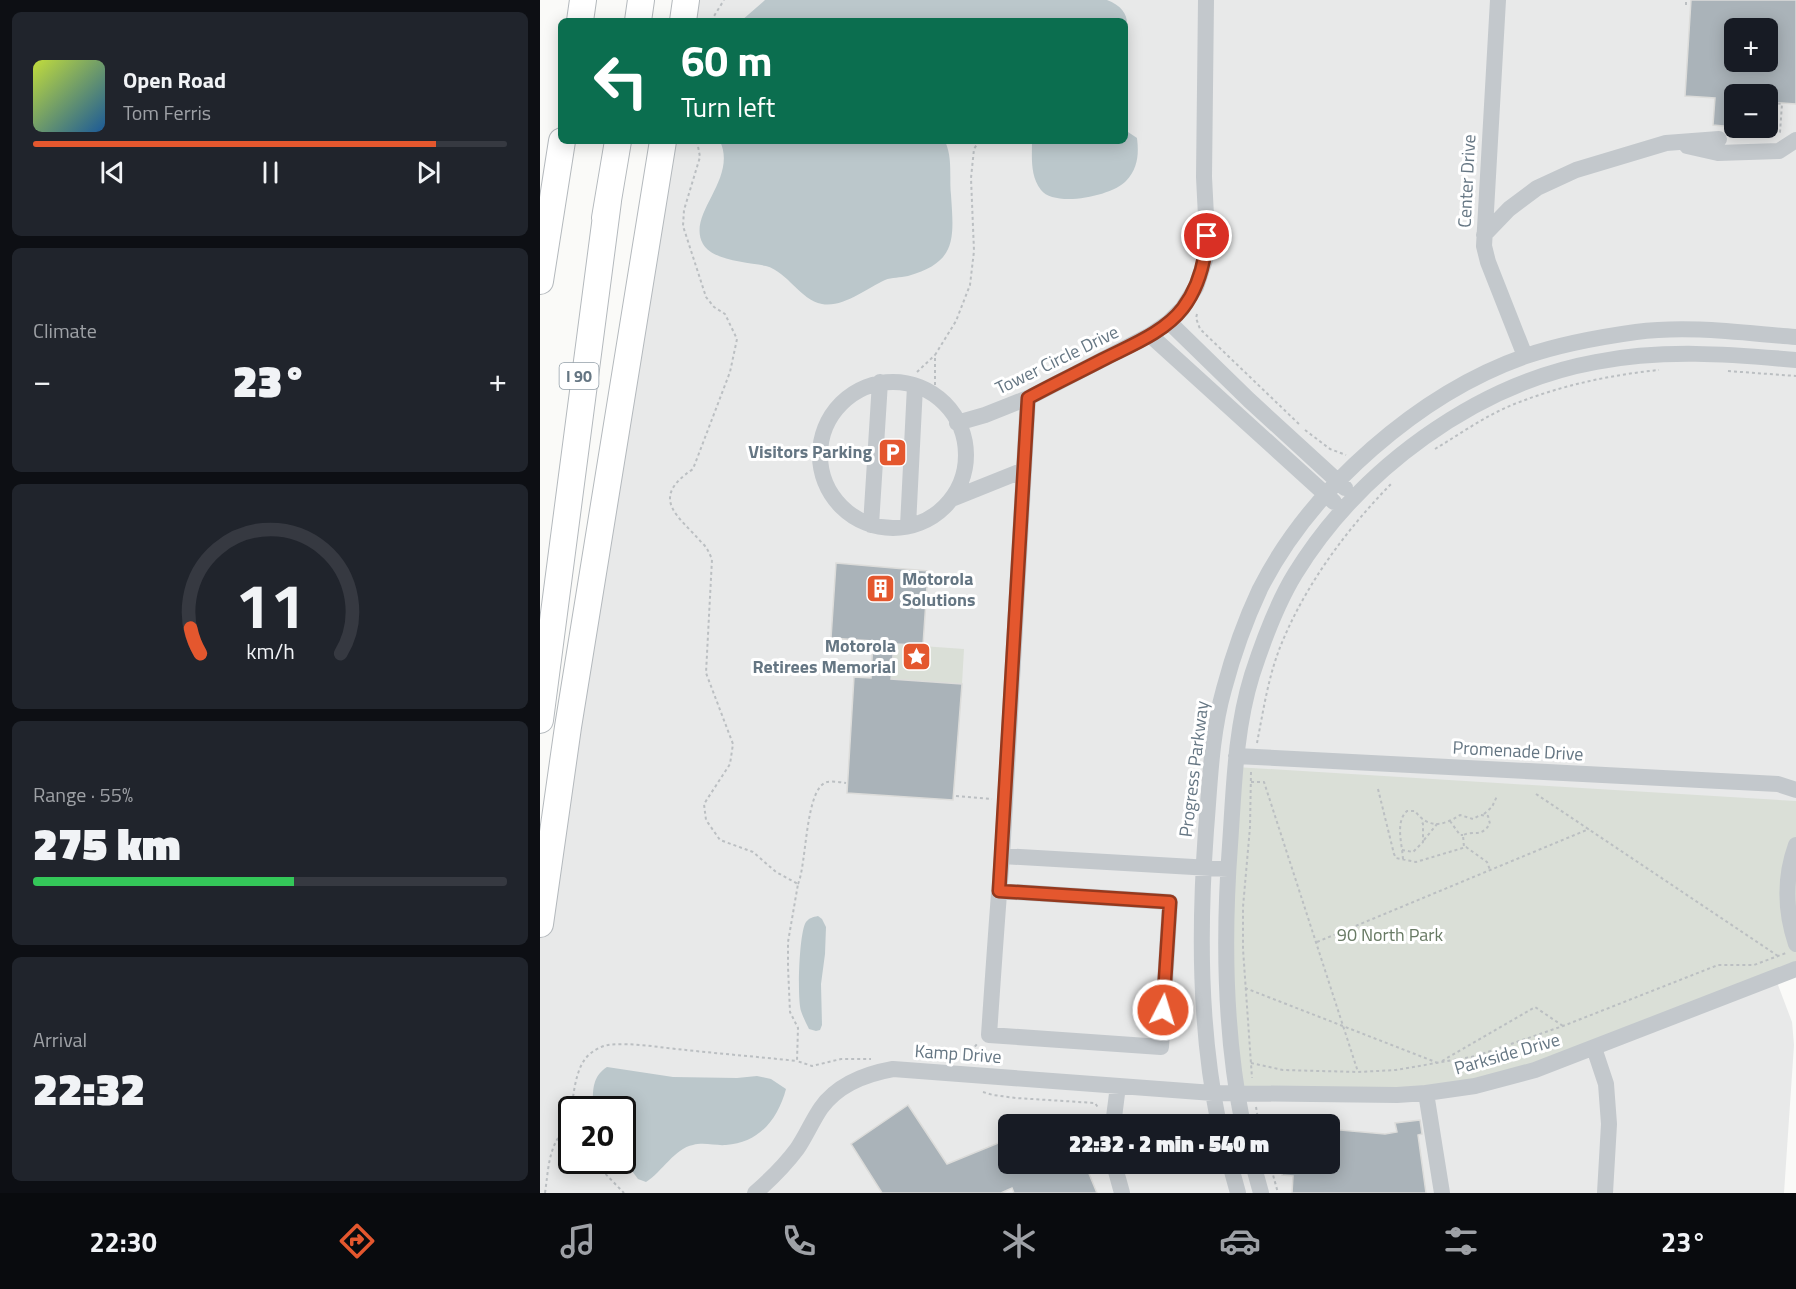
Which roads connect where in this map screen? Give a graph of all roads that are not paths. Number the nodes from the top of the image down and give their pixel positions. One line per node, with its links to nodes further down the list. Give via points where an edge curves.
1 (583, 0): 6 (highway)
2 (641, 0): 7 (highway)
3 (686, 0): 8 (highway)
4 (1206, 0): 18 (street, Tower Circle Drive, via 1205,260 1196,287)
5 (1498, 0): 16 (street, Center Drive)
6 (580, 18)
7 (638, 18)
8 (683, 18)
9 (1719, 139): 11 (street)
10 (1796, 140): 11 (street, via 1779,151 1718,153)
11 (1670, 143): 16 (street, via 1576,170 1538,188)
12 (562, 144): 17 (highway)
13 (618, 144): 15 (highway, I 90)
14 (663, 144): 44 (highway)
15 (608, 201): 35 (highway, I 90); 36 (highway)
16 (1484, 235): 21 (street, Center Drive, via 1488,262)
17 (540, 281)
18 (1169, 322): 19 (street, Tower Circle Drive); 28 (street)
19 (1150, 335): 25 (street, Tower Circle Drive); 29 (street)
20 (1796, 337): 21 (street, Progress Parkway, via 1703,330 1639,332)
21 (1526, 356): 28 (street, Progress Parkway, via 1468,382 1389,433)
22 (1796, 360): 30 (street, via 1667,353 1550,372 1493,394 1415,443)
23 (880, 382): 24 (street); 33 (street); 33 (street, via 858,391 839,406 826,427 820,450 823,474 833,496 850,514)
24 (910, 385): 26 (street, via 921,387 950,407); 34 (street)
25 (1028, 398): 26 (street, Tower Circle Drive); 27 (street)
26 (957, 423): 31 (street, via 967,446 965,471)
27 (1024, 470): 31 (street); 40 (street)
28 (1338, 482): 29 (street, Progress Parkway); 30 (street)
29 (1326, 495): 32 (street); 41 (street, Progress Parkway, via 1278,558 1260,589 1234,655 1216,726)
30 (1354, 497): 32 (street)
31 (954, 498): 34 (street, via 940,512)
32 (1342, 509): 37 (street, via 1295,574 1276,612 1252,676)
33 (871, 525): 34 (street, via 895,529)
34 (908, 526)
35 (540, 612)
36 (540, 720)
37 (1236, 756): 38 (street, Promenade Drive, via 1766,783); 42 (street)
38 (1796, 790)
39 (1796, 845): 45 (street, via 1787,882)
40 (1002, 856): 41 (street); 43 (street)
41 (1203, 868): 42 (street); 50 (street, Progress Parkway, via 1201,982)
42 (1228, 869): 51 (street, via 1226,981)
43 (999, 891): 43 (street, via 1170,902 1161,1047 983,1040)
44 (540, 924)
45 (1792, 948)
46 (1796, 969): 47 (street, Parkside Drive)
47 (1593, 1048): 49 (street, Parkside Drive, via 1475,1086); 63 (street, via 1606,1084 1609,1124)
48 (1118, 1086): 50 (street, Kamp Drive); 52 (street); 58 (street, Kamp Drive, via 893,1069 871,1073 835,1093 796,1150)
49 (1426, 1093): 51 (street, Parkside Drive); 62 (street)
50 (1213, 1094): 51 (street, Parkside Drive); 53 (street, Progress Parkway)
51 (1245, 1094): 54 (street)
52 (1110, 1114)
53 (1217, 1114)
54 (1244, 1114)
55 (1117, 1174): 59 (street)
56 (1233, 1174): 60 (street)
57 (1256, 1174): 61 (street)
58 (755, 1193)
59 (1122, 1193)
60 (1238, 1193)
61 (1261, 1193)
62 (1442, 1193)
63 (1605, 1193)

